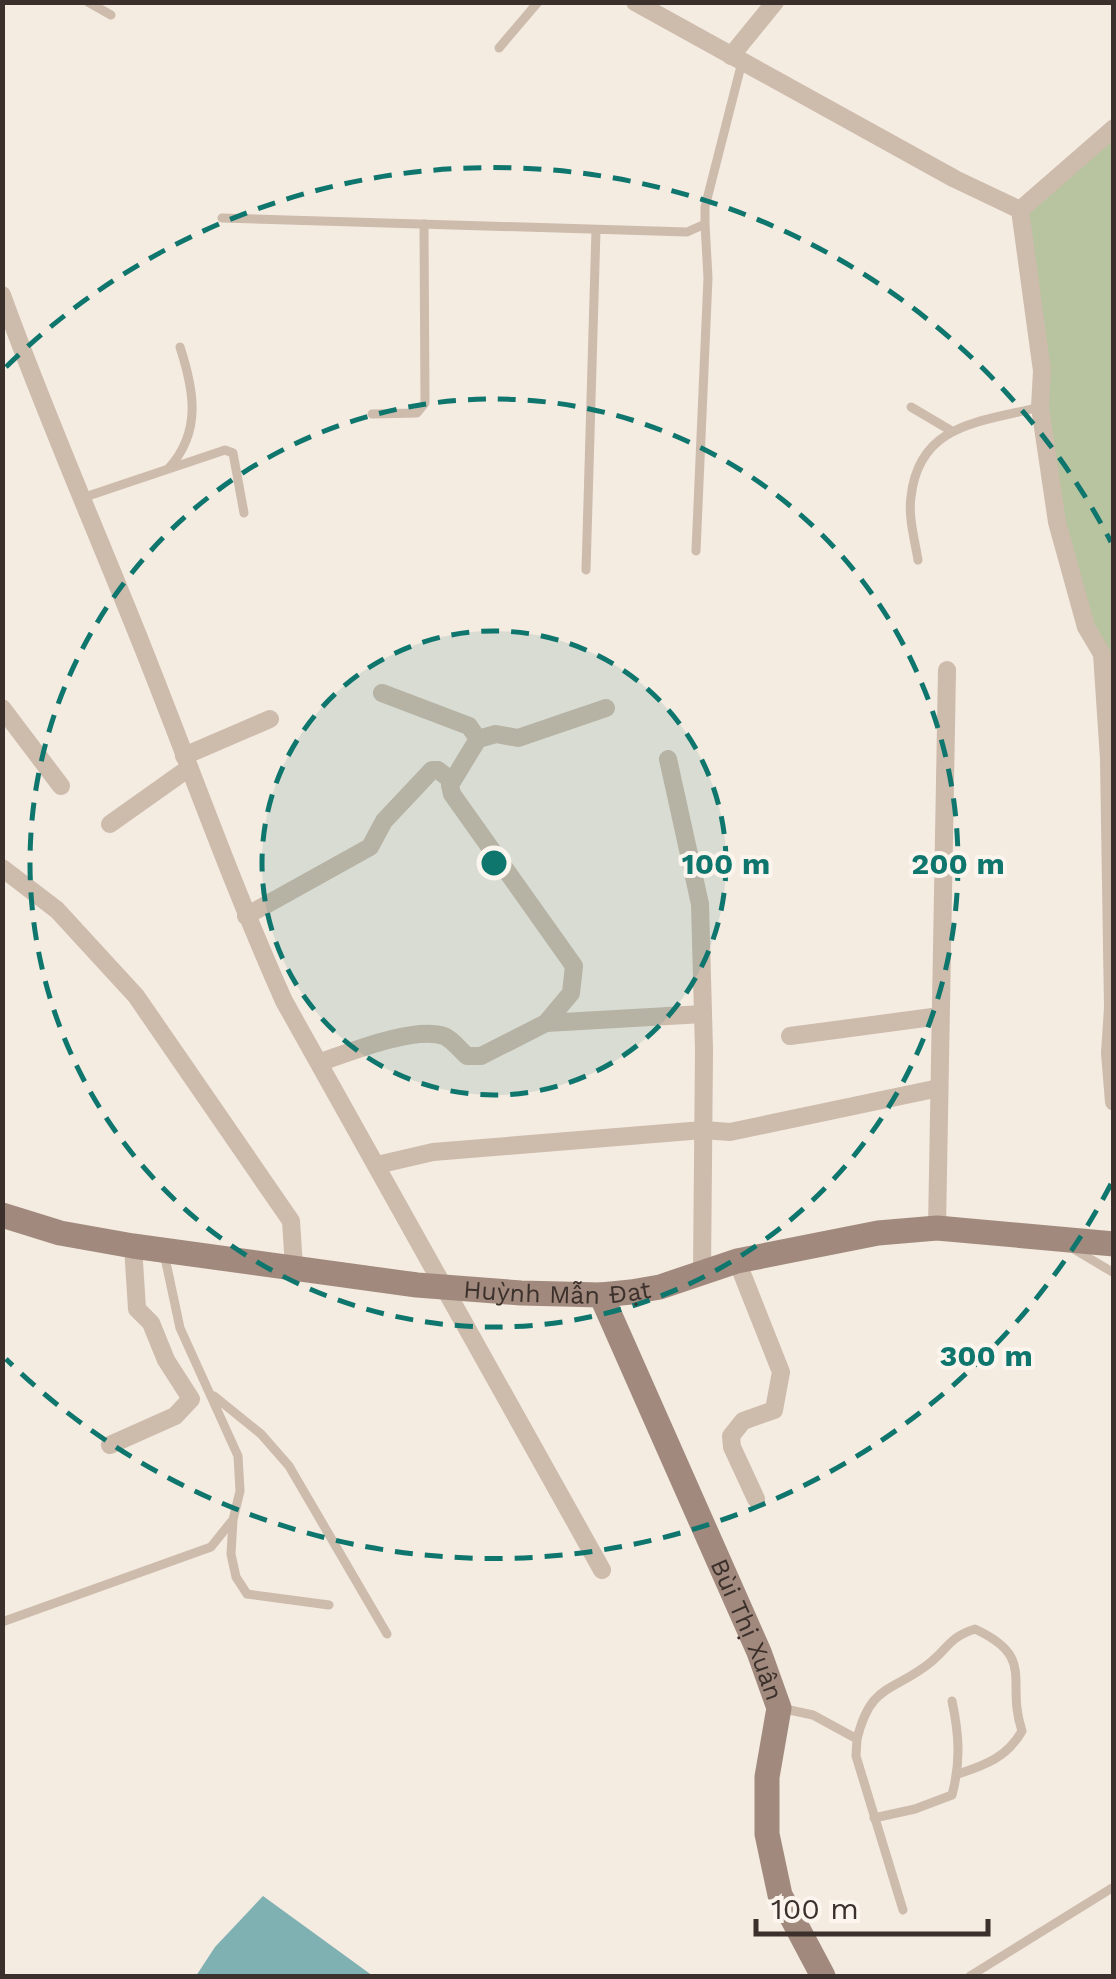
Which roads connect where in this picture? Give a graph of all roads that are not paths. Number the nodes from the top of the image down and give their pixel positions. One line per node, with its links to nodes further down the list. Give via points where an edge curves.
1 (88, 2): 5 (lane)
2 (538, 2): 6 (lane)
3 (635, 2): 7 (street)
4 (775, 2): 7 (street)
5 (111, 15)
6 (498, 48)
7 (736, 59): 9 (street); 12 (lane)
8 (1114, 128): 9 (street)
9 (1020, 210): 17 (street, via 1042,371)
10 (222, 218): 11 (lane)
11 (424, 224): 13 (lane); 18 (lane, via 425,404 417,414)
12 (706, 224): 13 (lane, via 676,233); 23 (lane)
13 (596, 230): 25 (lane)
14 (2, 295): 21 (street)
15 (180, 347): 20 (lane, via 192,384 192,425)
16 (911, 407): 19 (lane)
17 (1040, 407): 19 (lane); 39 (street, via 1072,584 1102,654)
18 (372, 414)
19 (950, 430): 24 (lane, via 922,455 910,499)
20 (167, 470): 21 (lane); 22 (lane, via 233,452)
21 (82, 498): 33 (street)
22 (244, 514)
23 (696, 551)
24 (918, 560)
25 (586, 570)
26 (947, 670): 41 (street)
27 (382, 693): 31 (street, via 470,726)
28 (2, 708): 35 (street)
29 (606, 708): 31 (street, via 518,738)
30 (270, 719): 33 (street)
31 (478, 739): 34 (street)
32 (668, 759): 40 (street, via 700,904)
33 (187, 762): 36 (street); 38 (street)
34 (452, 781): 38 (street, via 432,770 384,821 370,847); 42 (street, via 452,794 574,966 571,993)
35 (61, 786)
36 (110, 824)
37 (2, 868): 56 (street, via 57,910 136,996 291,1220)
38 (246, 916): 44 (street)
39 (1113, 1008): 46 (street)
40 (703, 1014): 42 (street); 47 (street)
41 (940, 1016): 43 (street); 45 (street)
42 (546, 1023): 44 (street, via 473,1058 431,1034)
43 (790, 1036)
44 (320, 1062): 48 (street)
45 (938, 1088): 47 (street, via 730,1132); 50 (street)
46 (1114, 1102)
47 (703, 1130): 48 (street, via 433,1152); 57 (street)
48 (377, 1165): 59 (street)
49 (2, 1215): 53 (main road, Huỳnh Mẫn Đạt)
50 (937, 1228): 51 (main road, Huỳnh Mẫn Đạt); 55 (main road, Huỳnh Mẫn Đạt)
51 (1052, 1237): 52 (main road, Huỳnh Mẫn Đạt); 58 (lane)
52 (1114, 1244)
53 (133, 1246): 54 (main road, Huỳnh Mẫn Đạt); 62 (street, via 137,1309 191,1399 175,1416)
54 (163, 1248): 56 (main road, Huỳnh Mẫn Đạt); 61 (lane, via 180,1328)
55 (737, 1261): 57 (main road, Huỳnh Mẫn Đạt); 63 (street, via 782,1372 774,1410 743,1421 731,1436)
56 (294, 1267): 59 (main road, Huỳnh Mẫn Đạt)
57 (702, 1272): 60 (main road, Huỳnh Mẫn Đạt)
58 (1114, 1273)
59 (441, 1284): 60 (main road, Huỳnh Mẫn Đạt); 65 (street)
60 (601, 1295): 70 (main road, Bùi Thị Xuân)
61 (209, 1392): 64 (lane, via 238,1456); 68 (lane, via 289,1466)
62 (110, 1445)
63 (756, 1498)
64 (233, 1520): 66 (lane, via 236,1577 246,1594); 67 (lane, via 210,1547)
65 (602, 1570)
66 (329, 1605)
67 (2, 1622)
68 (387, 1634)
69 (952, 1701): 72 (lane)
70 (779, 1708): 71 (lane, via 814,1714); 76 (main road, Bùi Thị Xuân, via 767,1776 767,1834 780,1895)
71 (857, 1740): 72 (lane, via 862,1717 880,1691 975,1628 1013,1655 1022,1731 1001,1757); 73 (lane)
72 (958, 1774): 73 (lane, via 952,1795)
73 (874, 1818): 75 (lane)
74 (1112, 1888): 77 (lane)
75 (903, 1910)
76 (823, 1976)
77 (970, 1976)

